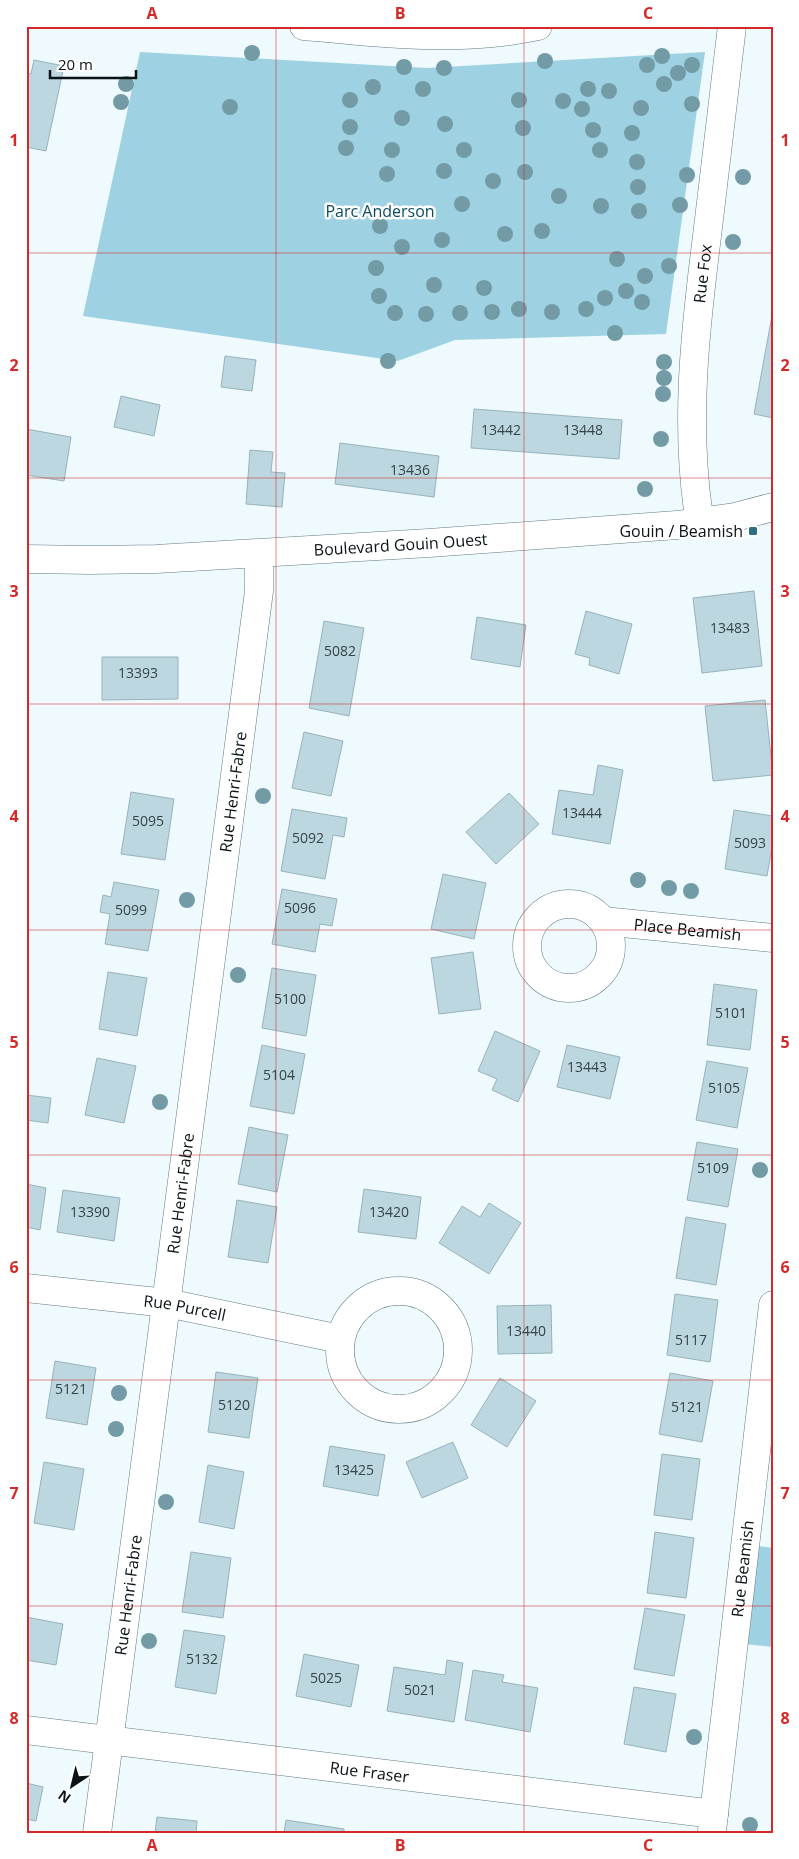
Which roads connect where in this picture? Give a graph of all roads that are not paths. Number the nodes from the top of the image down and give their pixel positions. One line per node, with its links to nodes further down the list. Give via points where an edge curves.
1 (304, 26): 4 (street, via 407,35)
2 (538, 26): 4 (street)
3 (732, 26): 6 (street, Rue Fox, via 698,305 693,372 693,439)
4 (474, 30)
5 (773, 507): 6 (street, Boulevard Gouin Ouest)
6 (700, 523): 7 (street, Boulevard Gouin Ouest)
7 (259, 554): 8 (street, Boulevard Gouin Ouest, via 148,559); 12 (street, Rue Henri-Fabre, via 259,591)
8 (26, 559)
9 (603, 921): 10 (street, Place Beamish)
10 (773, 938)
11 (26, 1288): 12 (street, Rue Purcell)
12 (167, 1304): 14 (street, Rue Purcell); 16 (street, Rue Henri-Fabre)
13 (773, 1305): 17 (street, Rue Beamish)
14 (340, 1339): 14 (street, via 340,1359 346,1378 359,1394 375,1405 395,1410 415,1408 433,1400 448,1386 456,1369 459,1350 456,1330 446,1313 432,1300 414,1292 394,1291 376,1295 360,1305 347,1321)
15 (26, 1730): 16 (street, Rue Fraser)
16 (109, 1740): 17 (street, Rue Fraser); 18 (street, Rue Henri-Fabre)
17 (713, 1823)
18 (97, 1833)

